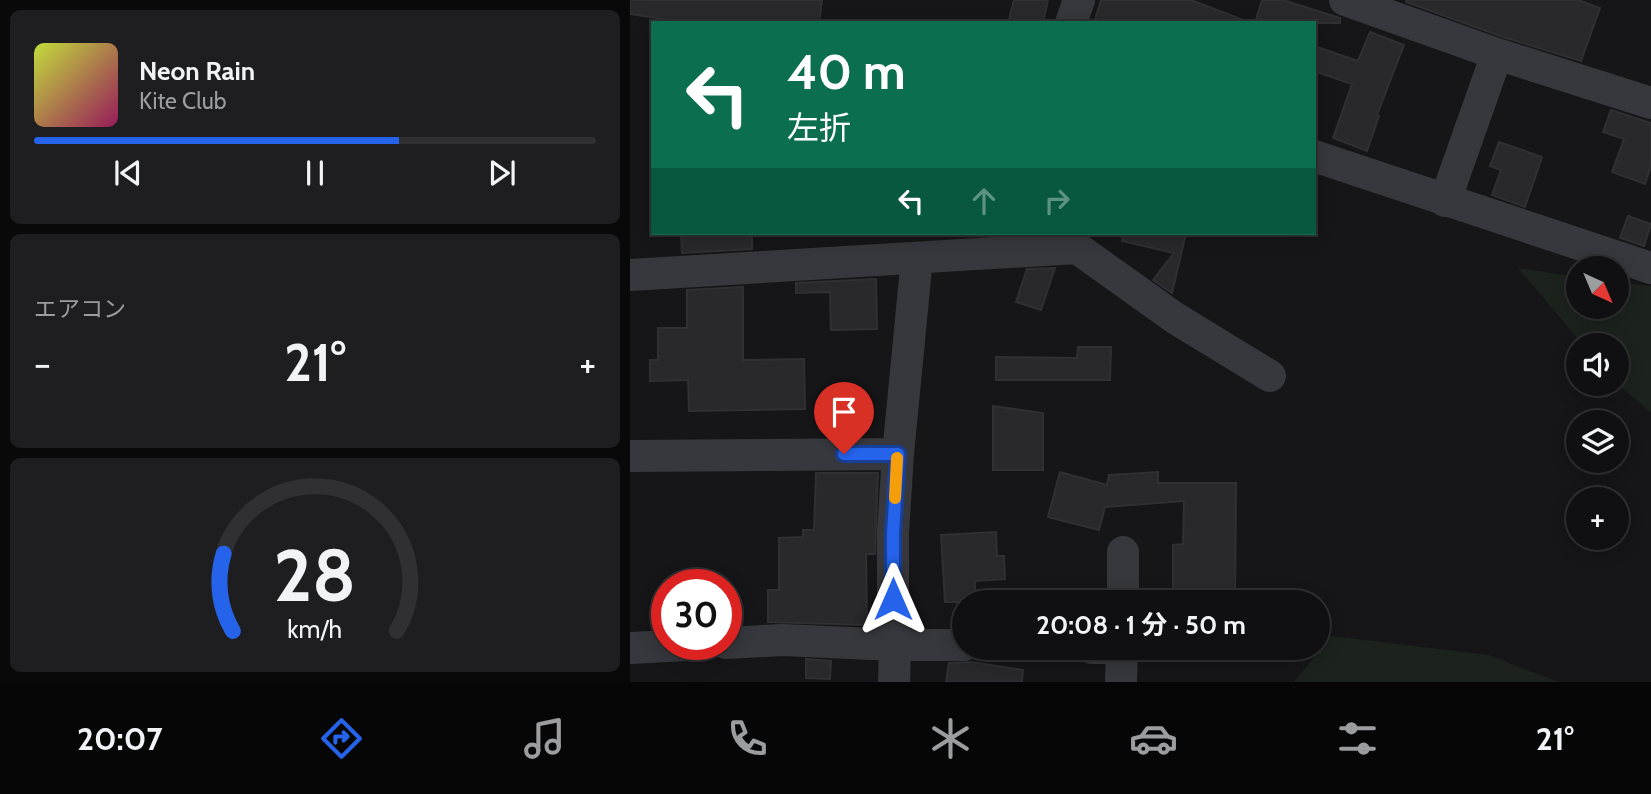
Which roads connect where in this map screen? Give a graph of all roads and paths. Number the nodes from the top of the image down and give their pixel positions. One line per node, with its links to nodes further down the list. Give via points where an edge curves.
1 (1079, 0): 3 (street)
2 (1345, 0): 4 (street)
3 (1072, 21)
4 (1497, 54): 5 (street); 7 (street)
5 (1651, 103)
6 (1316, 157): 7 (street)
7 (1446, 201): 9 (street)
8 (917, 258): 10 (street); 11 (street, via 1077,248 1175,318); 12 (street)
9 (1651, 268)
10 (630, 275)
11 (1270, 376)
12 (898, 454): 13 (street); 17 (street, via 893,533)
13 (630, 456)
14 (1123, 552): 15 (street)
15 (1122, 590)
16 (742, 642): 17 (street)
17 (895, 645): 18 (street); 22 (street)
18 (952, 645)
19 (651, 647): 20 (street)
20 (630, 648)
21 (1122, 660): 23 (street)
22 (894, 682)
23 (1121, 682)

